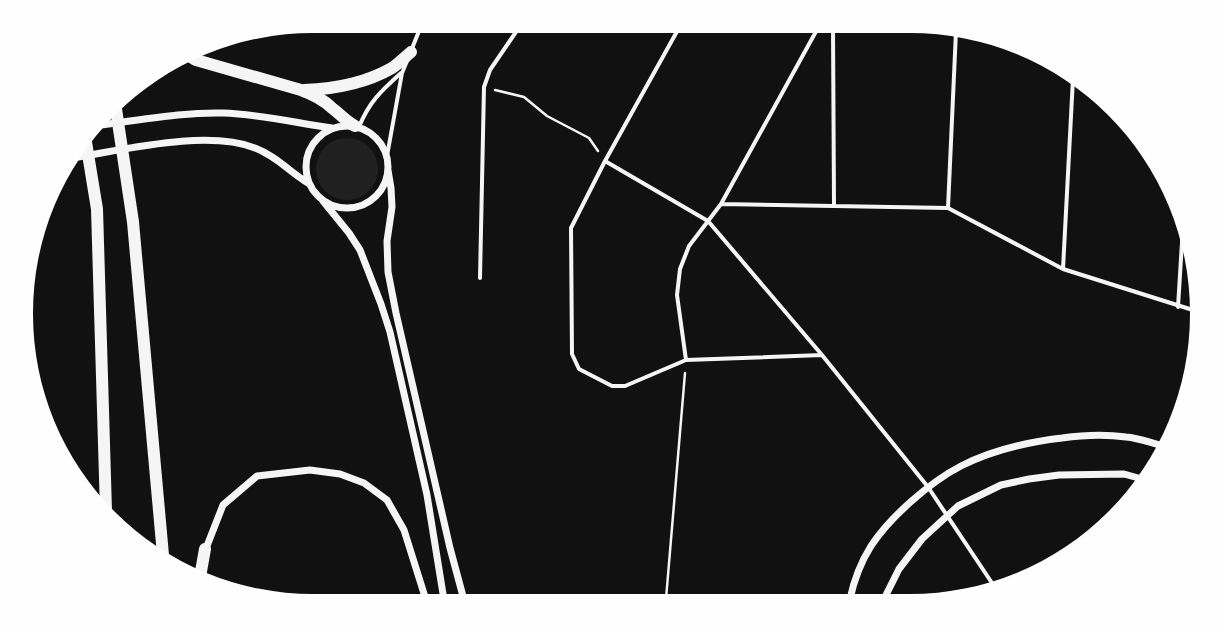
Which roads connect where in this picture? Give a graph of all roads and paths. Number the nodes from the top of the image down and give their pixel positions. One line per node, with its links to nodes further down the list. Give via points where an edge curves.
1 (418, 33): 7 (street)
2 (515, 33): 11 (street, via 490,70)
3 (676, 33): 20 (street)
4 (815, 33): 24 (street)
5 (833, 33): 25 (street)
6 (956, 37): 26 (street)
7 (411, 52): 9 (street); 12 (highway, via 392,68 373,76 336,87)
8 (195, 59): 12 (highway)
9 (402, 73): 15 (street, via 380,92); 18 (street)
10 (1073, 86): 29 (street)
11 (484, 87): 20 (path, via 524,97 547,116 589,138); 30 (street)
12 (301, 90): 15 (highway, via 323,100)
13 (117, 114): 41 (highway, via 133,222)
14 (107, 124): 16 (street, via 210,113 249,115)
15 (357, 127): 16 (street); 18 (street, via 381,143)
16 (333, 128): 22 (street, via 312,144 307,157)
17 (87, 148): 38 (highway, via 97,208)
18 (387, 156): 21 (street)
19 (81, 157): 22 (street, via 175,142 224,141 248,146 270,155)
20 (605, 161): 27 (street); 34 (street, via 570,228 572,354 579,368 612,386 625,386)
21 (388, 170): 23 (street, via 382,188 370,202 347,209 334,207); 47 (street, via 392,207 387,241 388,272)
22 (308, 183): 23 (street)
23 (323, 201): 46 (street, via 360,250 390,332 427,495)
24 (721, 204): 25 (street); 27 (street)
25 (834, 206): 26 (street)
26 (948, 208): 29 (street)
27 (708, 221): 33 (street); 34 (street, via 689,246 680,269 677,296)
28 (1182, 247): 31 (street)
29 (1063, 269): 31 (street)
30 (480, 278)
31 (1178, 306): 32 (street)
32 (1190, 309)
33 (822, 354): 34 (street); 37 (street)
34 (686, 360): 48 (path)
35 (1157, 444): 37 (street, via 1125,436 1083,435 1041,441 1002,450 961,466)
36 (1137, 478): 39 (street, via 1124,474 1090,474 1029,479 1001,485 958,506)
37 (928, 487): 39 (street); 49 (street, via 897,515 871,545 860,567)
38 (106, 501)
39 (948, 514): 44 (street); 50 (street, via 922,539 899,569)
40 (205, 549): 42 (highway); 43 (street); 45 (street, via 223,505 257,476 310,470 340,474 364,483 387,500 404,530)
41 (163, 550)
42 (201, 571)
43 (206, 573)
44 (991, 581)
45 (424, 594)
46 (443, 594)
47 (462, 594)
48 (666, 594)
49 (852, 594)
50 (886, 594)

